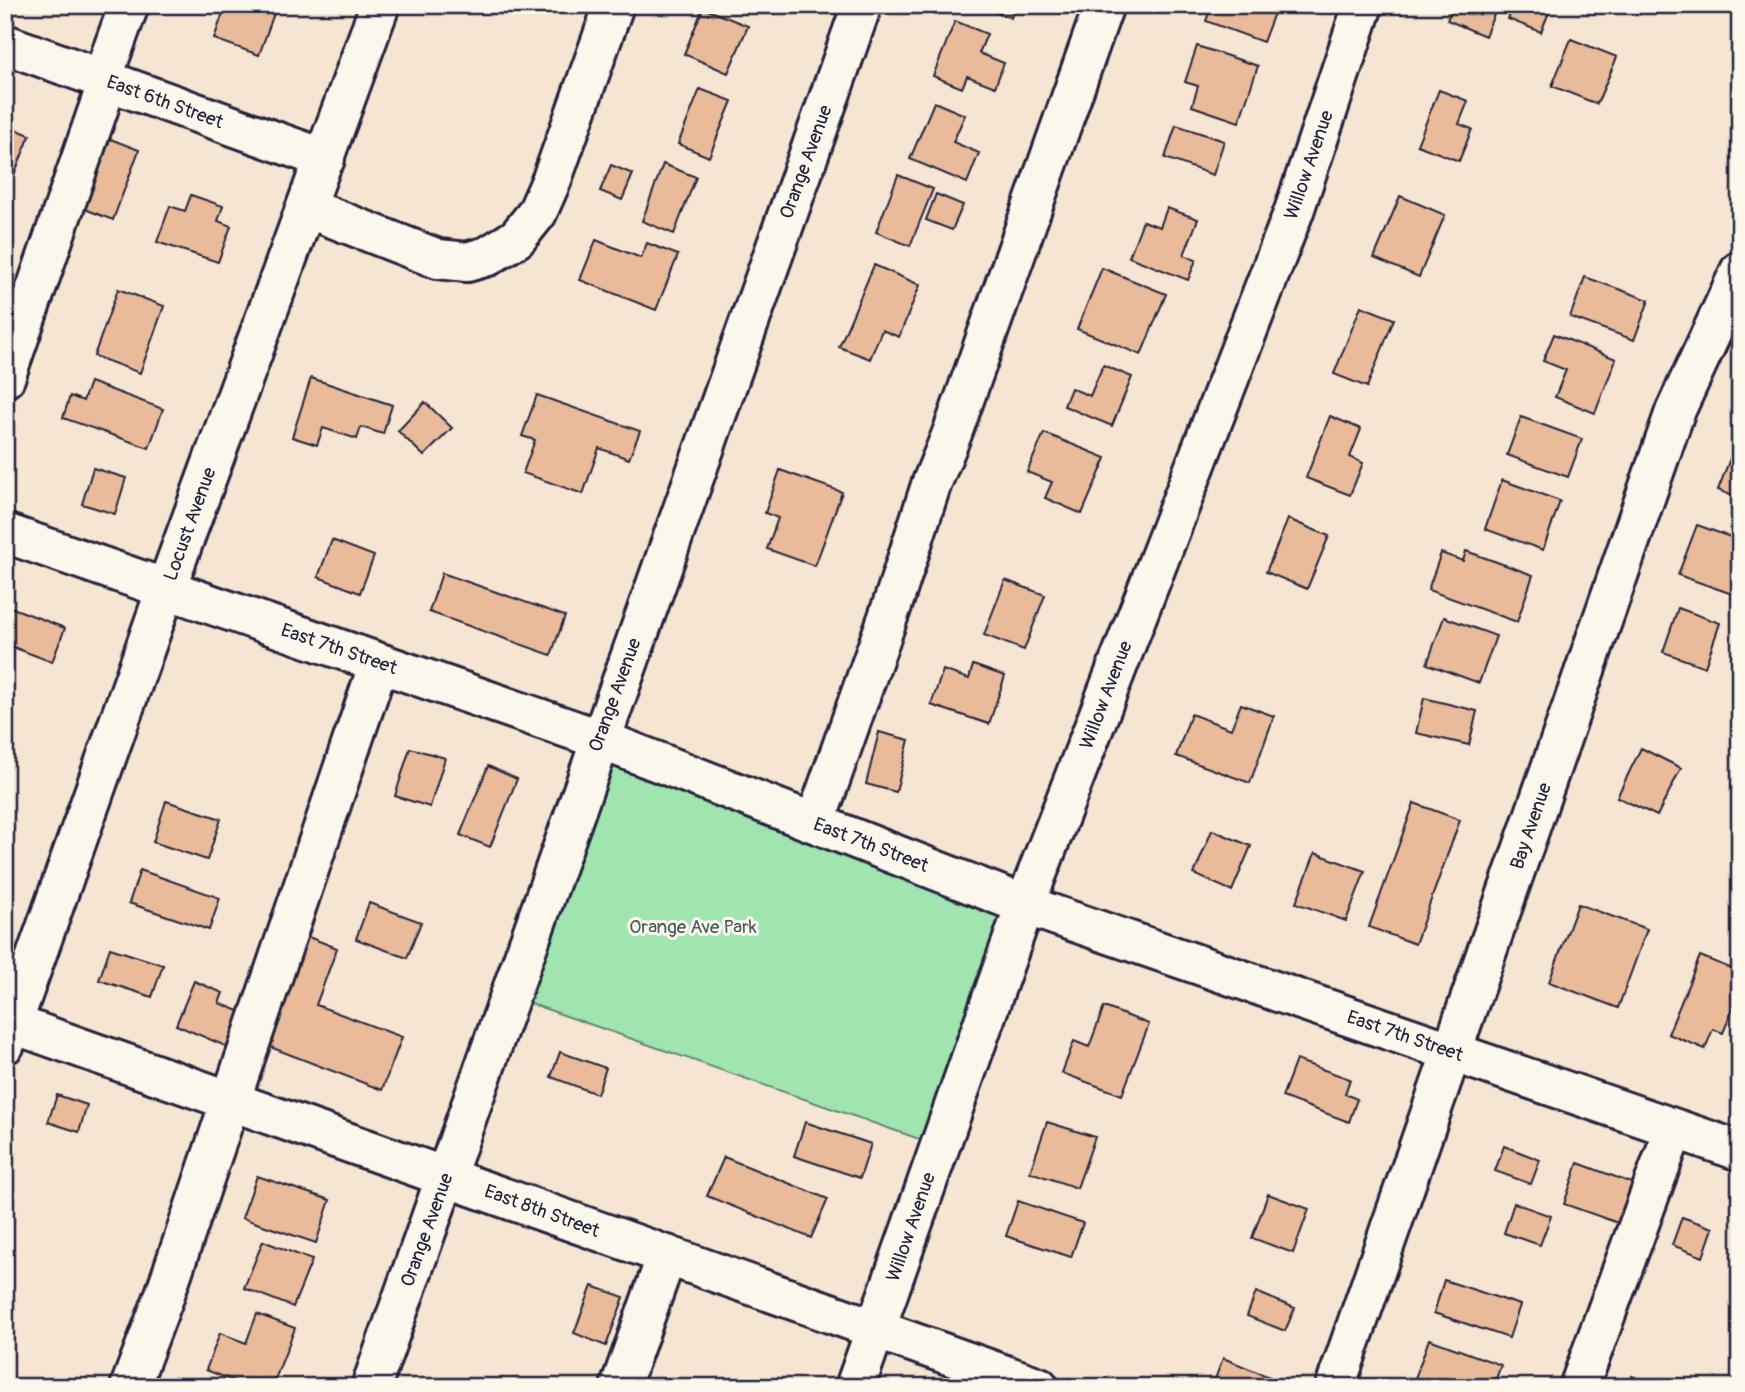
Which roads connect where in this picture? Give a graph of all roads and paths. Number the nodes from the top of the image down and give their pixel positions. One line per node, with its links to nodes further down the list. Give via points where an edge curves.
1 (130, 5): 8 (street)
2 (380, 5): 9 (street, Locust Avenue)
3 (614, 5): 10 (street, via 552,179 537,213 517,237 488,256 467,262 438,259)
4 (862, 5): 16 (street, Orange Avenue)
5 (1104, 5): 17 (street)
6 (1363, 5): 18 (street, Willow Avenue, via 1294,211)
7 (5, 44): 8 (street, East 6th Street)
8 (105, 80): 9 (street, East 6th Street); 12 (street)
9 (326, 159): 10 (street, Locust Avenue)
10 (307, 208): 14 (street, Locust Avenue)
11 (1740, 271): 20 (street, Bay Avenue, via 1675,412)
12 (5, 378)
13 (5, 533): 14 (street, East 7th Street)
14 (166, 589): 15 (street, East 7th Street); 19 (street, Locust Avenue)
15 (379, 663): 16 (street, East 7th Street); 21 (street)
16 (599, 739): 17 (street, East 7th Street); 24 (street, Orange Avenue)
17 (815, 823): 18 (street, East 7th Street)
18 (1025, 905): 20 (street, East 7th Street); 26 (street, Willow Avenue)
19 (8, 1030): 21 (street, East 8th Street)
20 (1452, 1052): 22 (street, East 7th Street); 32 (street, Bay Avenue)
21 (231, 1101): 24 (street, East 8th Street); 27 (street)
22 (1674, 1129): 23 (street, East 7th Street); 33 (street)
23 (1740, 1151)
24 (446, 1177): 25 (street, East 8th Street); 28 (street, Orange Avenue)
25 (667, 1255): 26 (street, East 8th Street); 29 (street)
26 (875, 1329): 30 (street, Willow Avenue); 31 (street, East 8th Street)
27 (130, 1387)
28 (371, 1387)
29 (620, 1387)
30 (855, 1387)
31 (1039, 1387)
32 (1335, 1387)
33 (1579, 1387)

